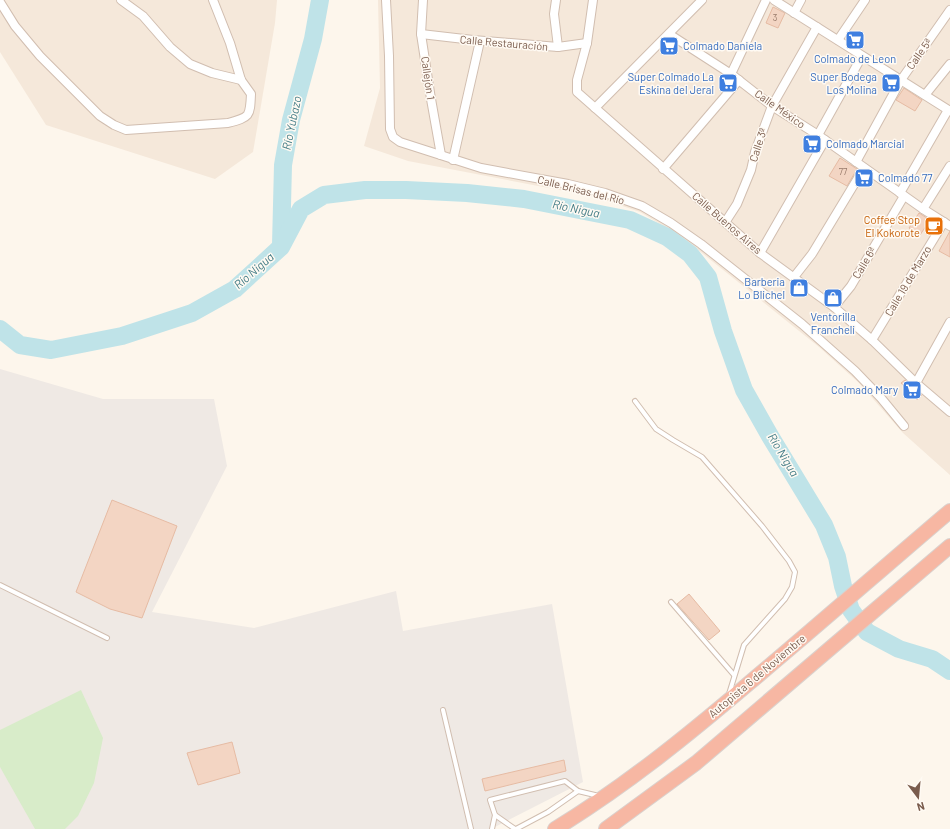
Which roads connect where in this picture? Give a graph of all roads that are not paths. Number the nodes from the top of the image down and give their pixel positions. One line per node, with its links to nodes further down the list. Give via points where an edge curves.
1 (121, 0): 25 (street, via 143,16 170,47 190,64 212,73)
2 (214, 0): 25 (street)
3 (386, 0): 34 (street, Calle Brisas del Río, via 390,129 393,137 400,142)
4 (423, 0): 16 (street, Callejón 1)
5 (556, 0): 21 (street, via 554,14)
6 (593, 0): 20 (street, Calle Buenos Aires)
7 (766, 0): 24 (street)
8 (774, 0): 14 (street)
9 (801, 0): 14 (street)
10 (865, 0): 18 (street)
11 (698, 1): 17 (street)
12 (0, 2): 25 (street, via 15,26 40,56 100,116 126,130 228,123 244,119 250,111 252,94)
13 (950, 10): 27 (street, Calle 5ª)
14 (794, 13): 15 (street)
15 (817, 27): 18 (street); 29 (street, Calle 3ª)
16 (422, 34): 19 (street, Calle Restauración); 34 (street, Callejón 1)
17 (669, 34): 24 (street, Calle México); 30 (street)
18 (838, 40): 22 (street)
19 (480, 41): 21 (street, Calle Restauración); 35 (street)
20 (587, 43): 21 (street, Calle Restauración); 30 (street, Calle Buenos Aires, via 577,80 578,92)
21 (558, 47)
22 (862, 56): 27 (street); 32 (street)
23 (950, 64): 28 (street)
24 (731, 74): 26 (street, Calle México)
25 (241, 80)
26 (739, 80): 29 (street, Calle México); 39 (street)
27 (901, 80): 28 (street); 36 (street, Calle 5ª)
28 (925, 95): 31 (street)
29 (772, 106): 32 (street, Calle México); 42 (street, Calle 3ª, via 751,170 737,204)
30 (595, 108): 39 (street, Calle Buenos Aires)
31 (949, 110): 40 (street, Calle 6ª)
32 (818, 135): 33 (street, Calle México)
33 (825, 140): 36 (street, Calle México); 44 (street)
34 (441, 155): 35 (street, Calle Brisas del Río)
35 (453, 160): 52 (street, Calle Brisas del Río, via 480,168 605,193 642,206 672,223 802,324 855,371)
36 (856, 162): 38 (street, Calle México)
37 (950, 166): 41 (street)
38 (864, 168): 40 (street, Calle México); 45 (street, via 812,254)
39 (663, 169): 42 (street, Calle Buenos Aires)
40 (902, 194): 41 (street, Calle México); 46 (street, Calle 6ª, via 851,286)
41 (923, 209): 43 (street, Calle México)
42 (726, 222): 44 (street, Calle Buenos Aires)
43 (947, 224): 48 (street, Calle 19 de Marzo)
44 (760, 253): 45 (street, Calle Buenos Aires)
45 (794, 277): 46 (street, Calle Buenos Aires)
46 (834, 307): 48 (street, Calle Buenos Aires)
47 (950, 322): 49 (street)
48 (872, 340): 49 (street, Calle Buenos Aires)
49 (916, 383): 51 (street, Calle Buenos Aires)
50 (635, 401): 58 (lane, via 656,429 702,457 762,526 796,572 785,599 744,645)
51 (950, 412)
52 (904, 426)
53 (950, 511): 59 (highway, Autopista 6 de Noviembre)
54 (950, 546): 68 (highway, via 696,763)
55 (0, 585): 57 (lane)
56 (671, 602): 58 (lane)
57 (107, 638)
58 (734, 675): 59 (lane)
59 (727, 702): 62 (highway, Autopista 6 de Noviembre)
60 (444, 710): 64 (lane)
61 (578, 791): 62 (lane); 63 (lane, via 565,781 490,800); 66 (lane, via 548,812)
62 (603, 797): 67 (highway, Autopista 6 de Noviembre)
63 (495, 815): 65 (lane); 66 (lane)
64 (471, 829)
65 (492, 829)
66 (515, 829)
67 (555, 829)
68 (606, 829)

